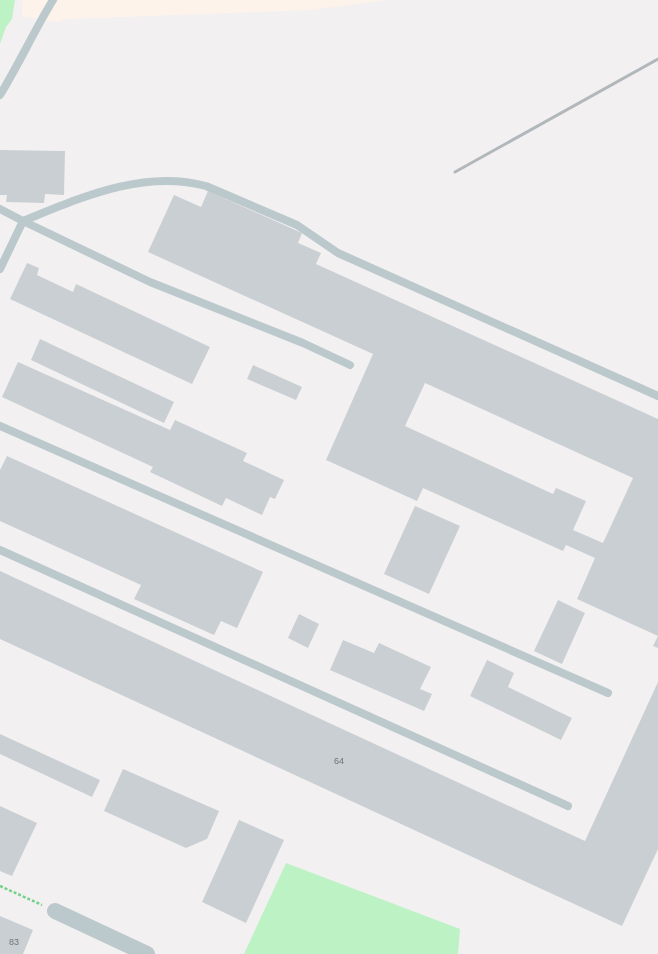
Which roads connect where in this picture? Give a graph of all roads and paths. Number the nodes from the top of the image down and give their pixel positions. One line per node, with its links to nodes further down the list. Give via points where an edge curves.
1 (53, 0): 2 (lane)
2 (0, 95)
3 (0, 209): 4 (lane)
4 (23, 221): 5 (lane); 6 (lane, via 150,282 296,341); 7 (lane, via 84,196 129,185 165,180 192,182 297,225 338,253)
5 (0, 269)
6 (350, 366)
7 (658, 396)
8 (0, 426): 10 (lane)
9 (0, 550): 11 (lane)
10 (608, 693)
11 (568, 806)
12 (0, 886): 13 (path)
13 (55, 911): 14 (street)
14 (147, 954)

